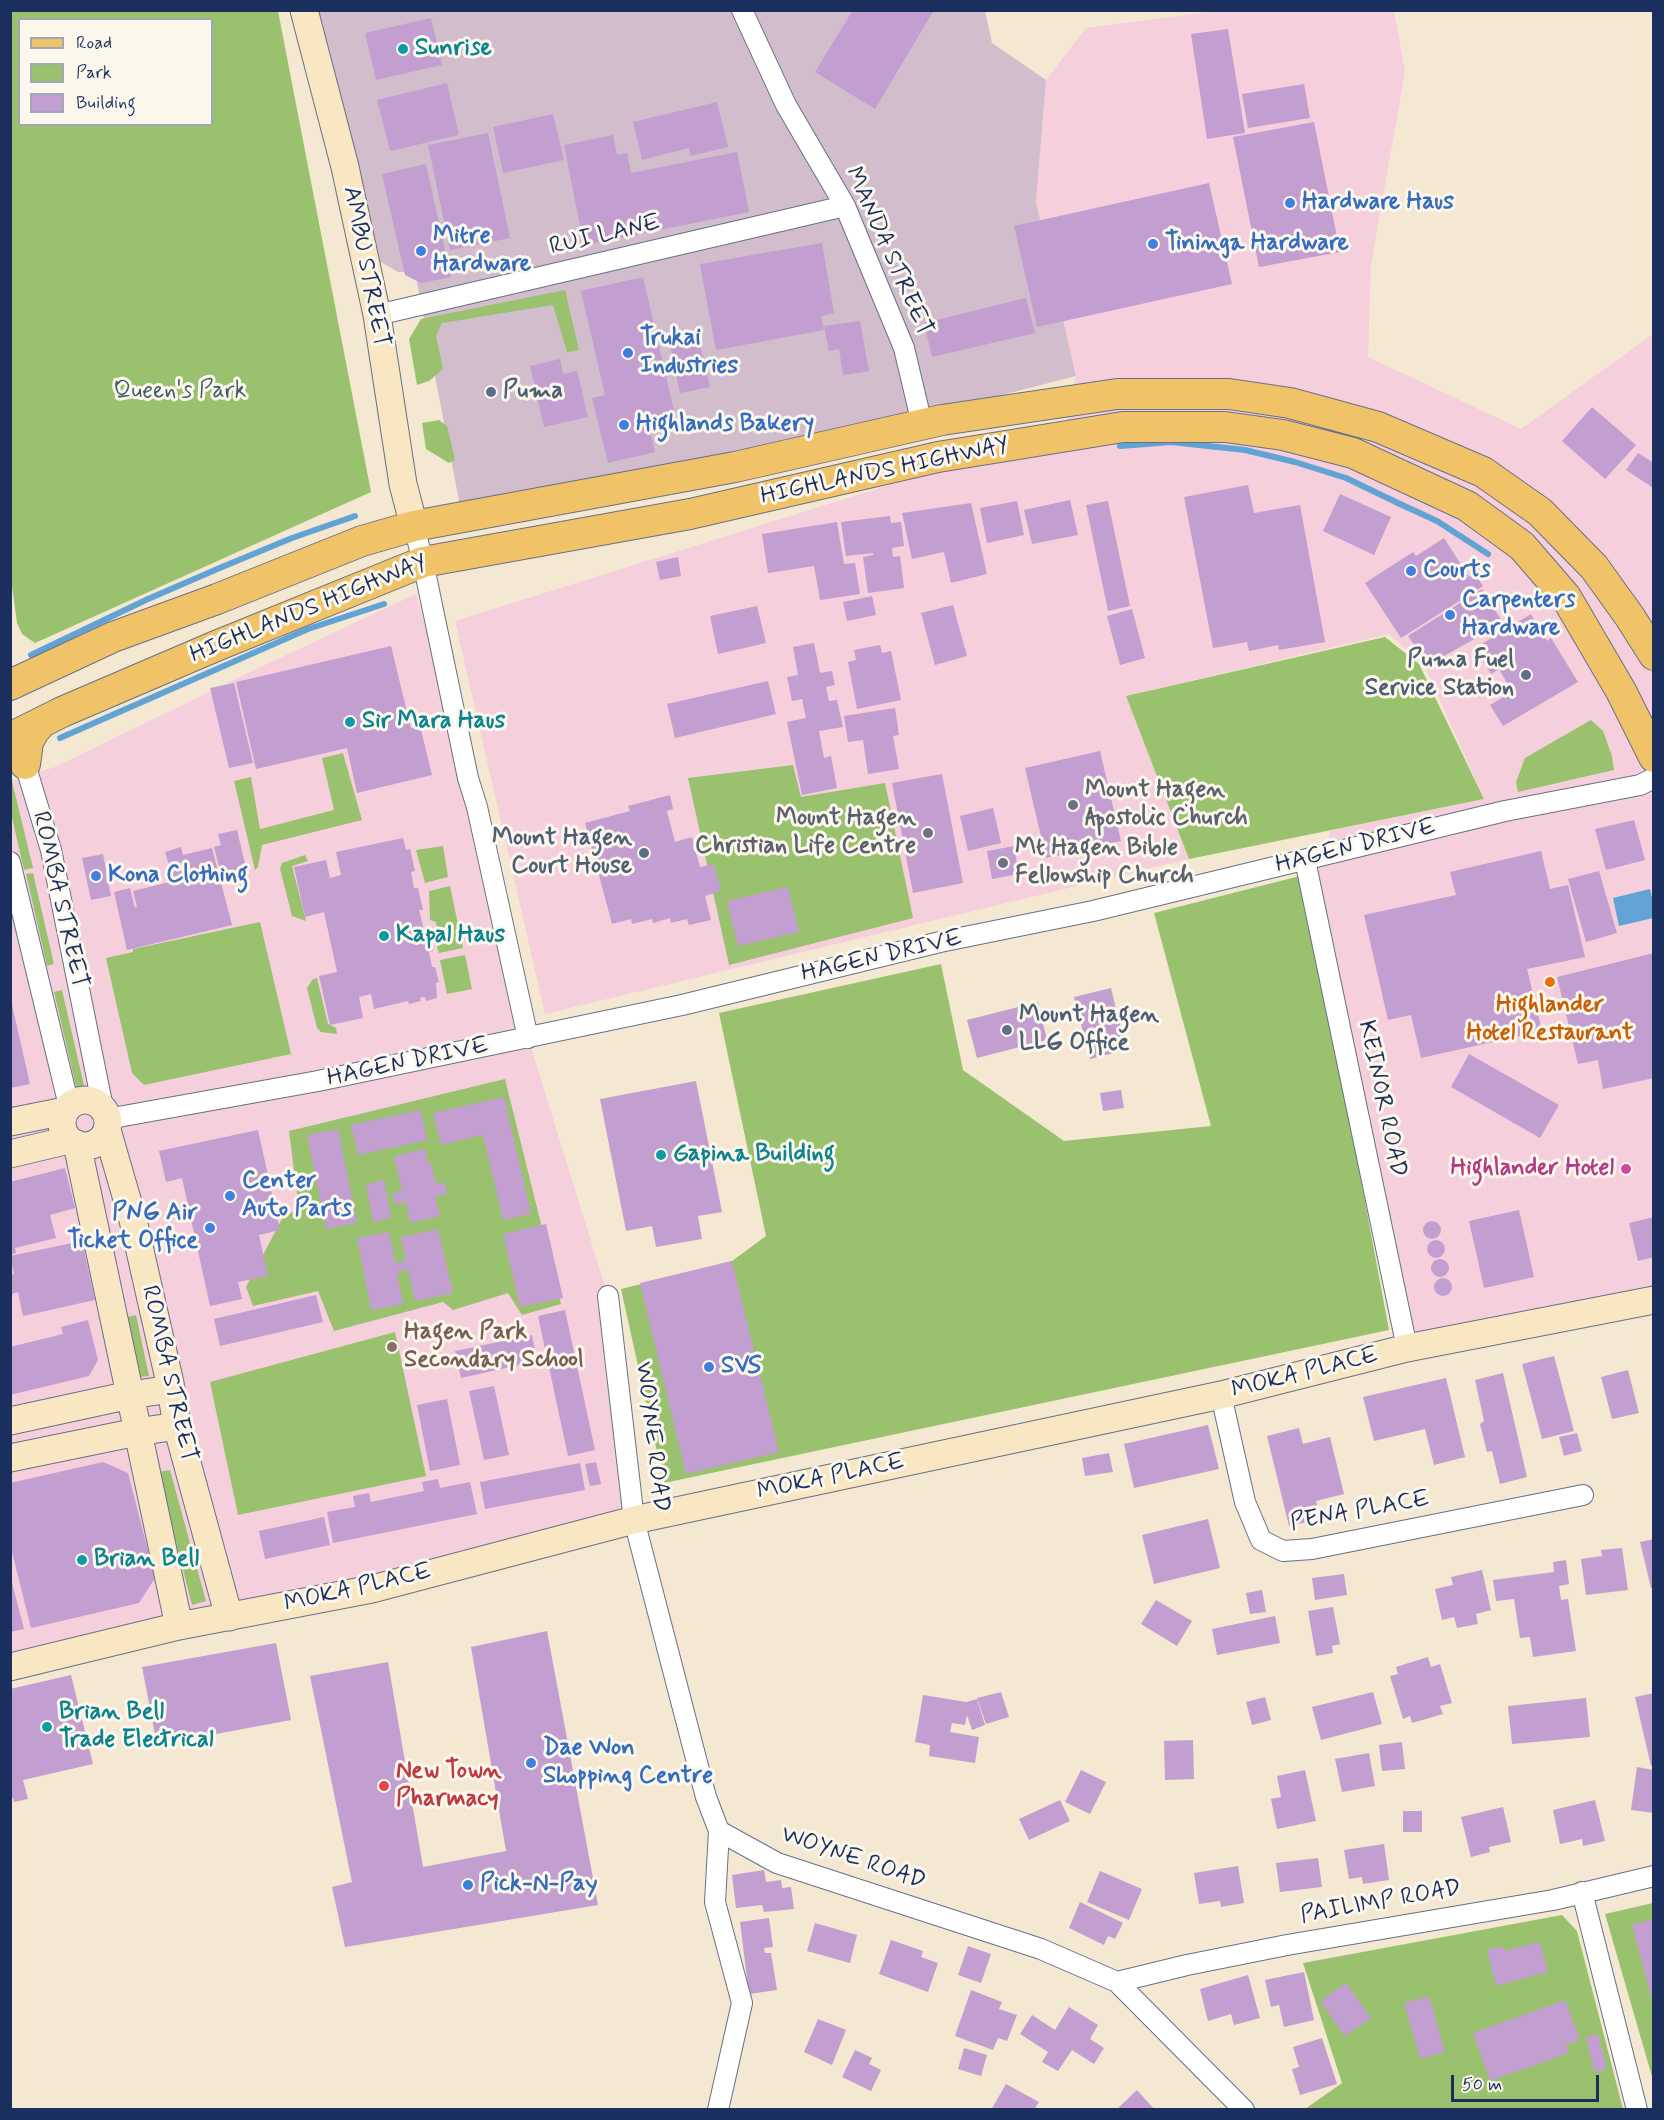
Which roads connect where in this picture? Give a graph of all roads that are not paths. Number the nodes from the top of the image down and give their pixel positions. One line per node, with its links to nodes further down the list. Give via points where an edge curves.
1 (304, 10): 4 (street, AMBU STREET, via 345,167)
2 (742, 10): 3 (street, MANDA STREET, via 786,105)
3 (845, 206): 4 (street, RUI LANE); 5 (street, MANDA STREET, via 904,348)
4 (377, 315): 6 (street, AMBU STREET, via 403,484)
5 (922, 424): 6 (main road, HIGHLANDS HIGHWAY, via 735,467); 8 (main road, HIGHLANDS HIGHWAY, via 1117,394 1229,394 1290,402 1378,427 1483,472 1540,512 1594,567)
6 (414, 526): 7 (street); 9 (main road, HIGHLANDS HIGHWAY, via 362,541 112,637)
7 (423, 562): 10 (main road, HIGHLANDS HIGHWAY); 12 (main road, HIGHLANDS HIGHWAY, via 690,514 938,457 1123,427 1225,427 1283,435 1364,458 1467,506 1522,546 1566,597 1621,691); 16 (street)
8 (1653, 655)
9 (13, 684): 10 (main road, via 16,710 27,720)
10 (41, 723): 11 (main road, HIGHLANDS HIGHWAY)
11 (14, 749): 18 (street, ROMBA STREET, via 51,850)
12 (1653, 757)
13 (1653, 777): 14 (street, HAGEN DRIVE, via 1640,785 1505,811)
14 (1305, 860): 16 (street, HAGEN DRIVE); 24 (street, KEINOR ROAD)
15 (10, 862): 17 (street, ROMBA STREET)
16 (528, 1038): 18 (street, HAGEN DRIVE)
17 (67, 1108): 18 (street, via 83,1100 97,1103); 19 (street); 20 (street, via 62,1126)
18 (105, 1119): 20 (street, via 97,1142); 25 (street, ROMBA STREET, via 133,1220)
19 (10, 1122)
20 (73, 1142): 21 (street); 26 (street, ROMBA STREET)
21 (10, 1154)
22 (608, 1296): 33 (street, WOYNE ROAD)
23 (1653, 1300): 24 (street, MOKA PLACE)
24 (1407, 1348): 27 (street, MOKA PLACE)
25 (171, 1389): 26 (street); 29 (street, ROMBA STREET)
26 (130, 1395): 28 (street); 30 (street, ROMBA STREET)
27 (1221, 1395): 32 (street, PENA PLACE, via 1245,1502 1261,1540 1283,1551 1312,1549); 33 (street, MOKA PLACE)
28 (10, 1421)
29 (177, 1426): 30 (street); 34 (street, ROMBA STREET)
30 (137, 1432): 31 (street); 35 (street, ROMBA STREET)
31 (10, 1458)
32 (1584, 1495)
33 (634, 1520): 34 (street, MOKA PLACE, via 372,1589); 37 (street, WOYNE ROAD, via 706,1797)
34 (229, 1617): 35 (street, MOKA PLACE)
35 (180, 1626): 36 (street, MOKA PLACE)
36 (10, 1667)
37 (719, 1831): 40 (street, WOYNE ROAD, via 777,1863 1041,1948); 41 (street, via 715,1902 742,2003)
38 (1653, 1876): 39 (street, PAILIMP ROAD)
39 (1582, 1892): 40 (street, PAILIMP ROAD, via 1276,1948); 43 (street)
40 (1117, 1982): 42 (street, WOYNE ROAD)
41 (718, 2109)
42 (1244, 2109)
43 (1637, 2109)

